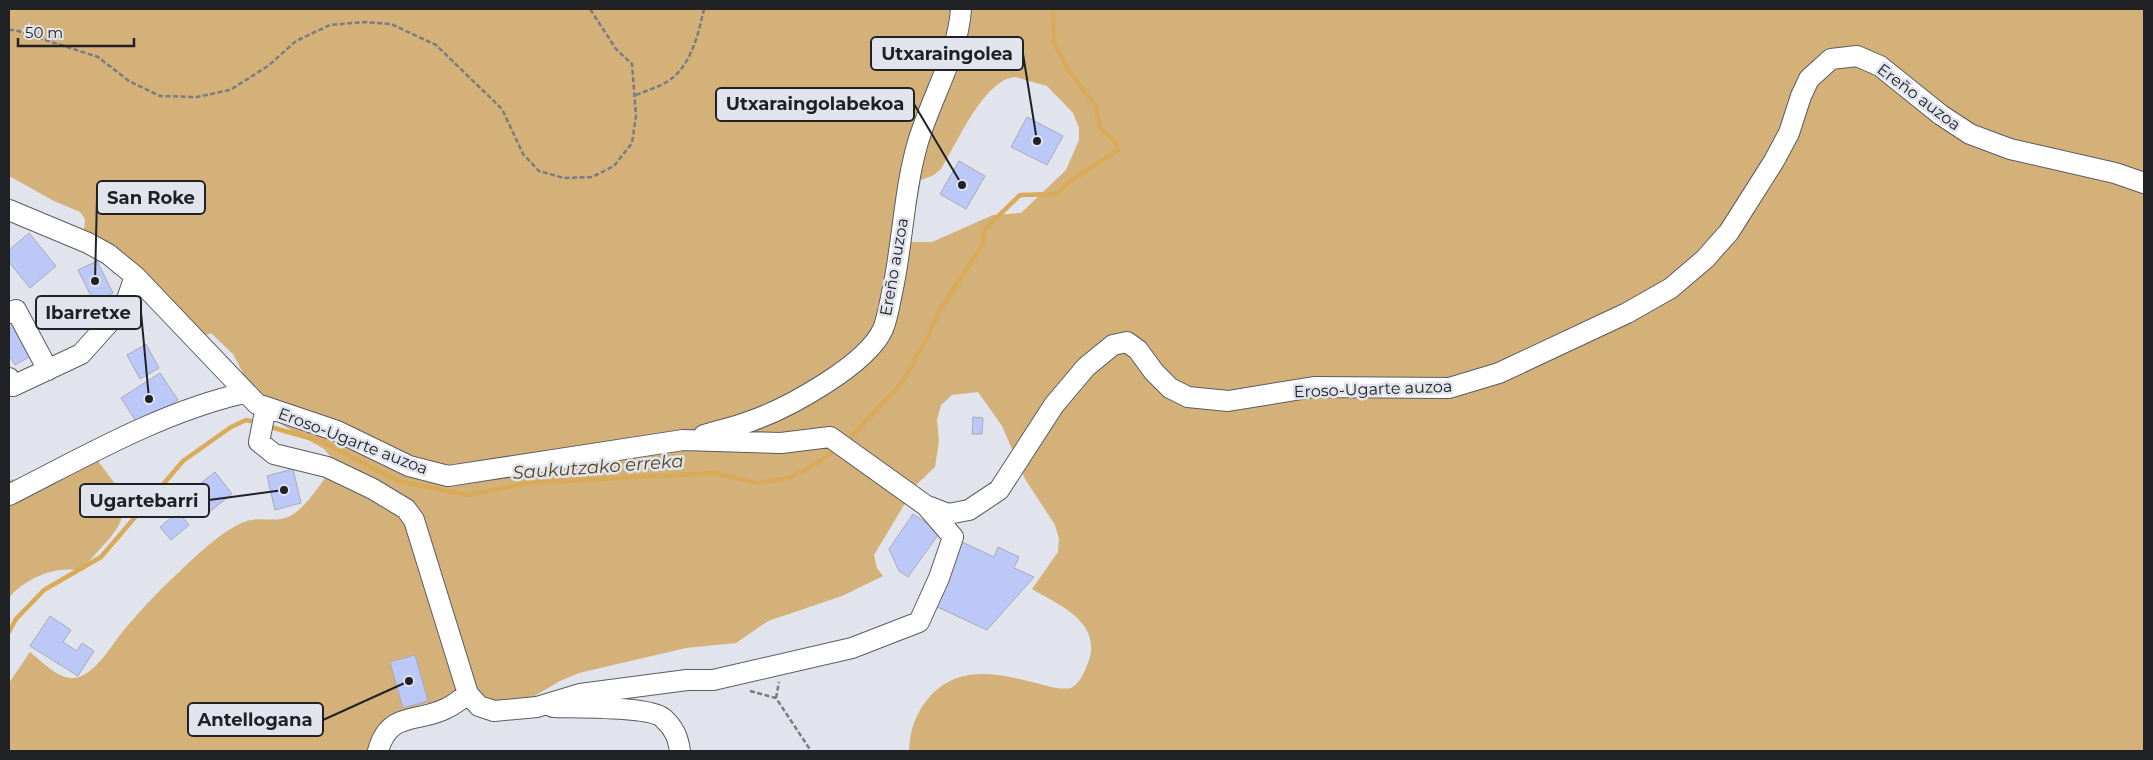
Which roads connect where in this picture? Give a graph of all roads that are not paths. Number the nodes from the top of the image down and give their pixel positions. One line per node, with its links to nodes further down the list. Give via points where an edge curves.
1 (961, 9): 11 (street, Ereño auzoa, via 956,37 918,142 907,190 891,297 883,328 873,345 850,366 795,400 752,421)
2 (2144, 183): 4 (street, Ereño auzoa, via 2115,173 2010,149 1970,134 1880,66 1857,56 1831,60 1809,79 1800,96 1789,133)
3 (9, 210): 5 (street, Eroso-Ugarte auzoa, via 88,243 108,254)
4 (1728, 232): 13 (street, Eroso-Ugarte auzoa, via 1705,259 1664,293 1498,373 1449,388 1314,387 1228,401 1188,397 1170,388 1138,350 1127,342 1113,345 1086,367 1054,405 999,490 969,510 955,513 948,514)
5 (134, 276): 7 (street, via 125,305 81,354); 9 (street, Eroso-Ugarte auzoa)
6 (9, 313): 7 (street, via 16,310)
7 (48, 370): 8 (street, via 13,386)
8 (9, 378)
9 (244, 393): 10 (street, Eroso-Ugarte auzoa); 12 (street, via 206,402 108,445)
10 (266, 407): 11 (street, Eroso-Ugarte auzoa, via 337,431 409,466 448,476); 14 (street, Eroso-Ugarte auzoa, via 259,442 274,454 327,468 366,485 406,509 414,520)
11 (683, 440): 13 (street, Eroso-Ugarte auzoa, via 781,442 830,437)
12 (9, 496)
13 (925, 505): 15 (street, Eroso-Ugarte auzoa, via 953,537 919,622 852,648 713,680 687,680 580,694)
14 (468, 694): 15 (street, Eroso-Ugarte auzoa, via 479,706 494,711); 16 (street, via 445,710 410,717 393,725 385,732)
15 (537, 707): 17 (street, Eroso-Ugarte auzoa, via 640,711 662,717 677,733)
16 (378, 751)
17 (680, 751)

